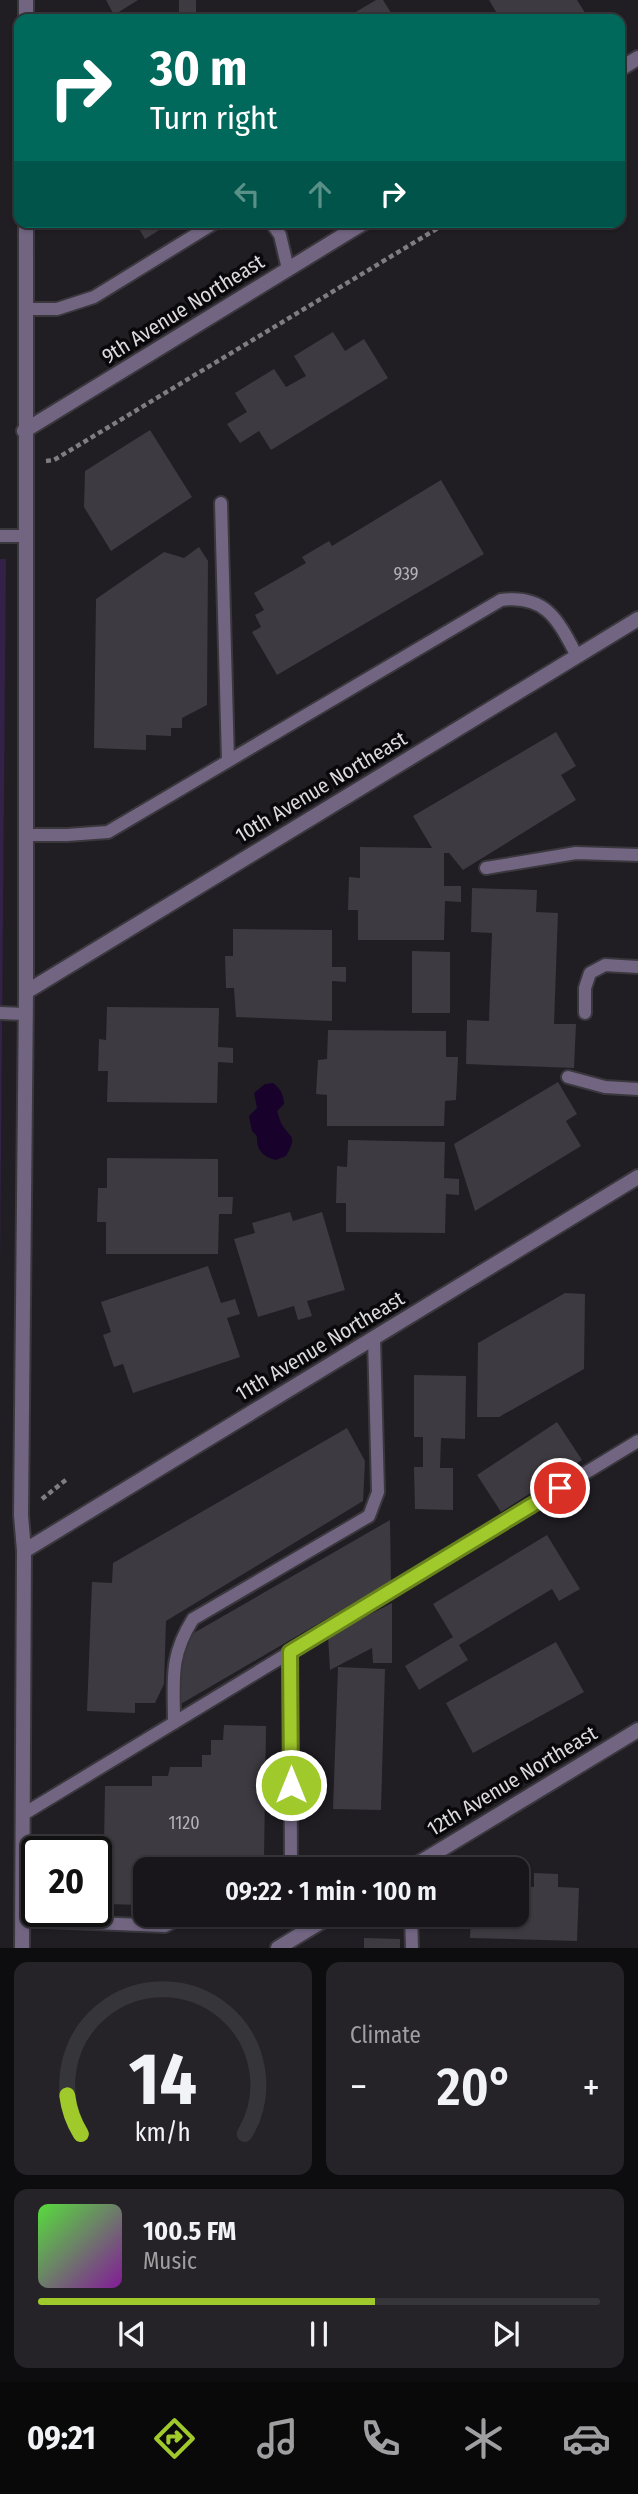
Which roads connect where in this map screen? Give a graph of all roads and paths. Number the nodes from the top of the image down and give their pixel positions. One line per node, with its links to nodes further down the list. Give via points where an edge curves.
1 (26, 228): 7 (street)
2 (206, 228): 7 (lane, via 94,297 57,309)
3 (275, 228): 6 (lane)
4 (355, 228): 6 (street, 9th Avenue Northeast)
5 (438, 228): 9 (path, via 69,452 54,460)
6 (288, 269): 8 (street, 9th Avenue Northeast)
7 (25, 309): 8 (street)
8 (24, 431): 9 (street)
9 (27, 462): 12 (street)
10 (221, 503): 15 (lane)
11 (0, 536): 12 (lane)
12 (26, 536): 16 (street)
13 (638, 619): 14 (street, 10th Avenue Northeast)
14 (577, 656): 15 (lane, via 561,625 544,607 519,598 500,600); 20 (street, 10th Avenue Northeast)
15 (228, 761): 16 (lane, via 108,832)
16 (26, 835): 20 (street)
17 (638, 855): 18 (lane, via 576,853)
18 (486, 869)
19 (638, 967): 22 (lane, via 605,965 590,973)
20 (26, 992): 23 (street)
21 (0, 1013): 23 (lane)
22 (585, 1013)
23 (24, 1014): 29 (street)
24 (568, 1077): 25 (lane, via 605,1087)
25 (638, 1089)
26 (638, 1177): 27 (street, 11th Avenue Northeast)
27 (374, 1338): 29 (street, 11th Avenue Northeast); 31 (lane, via 378,1492 369,1516 193,1619 175,1658)
28 (638, 1441): 30 (lane)
29 (24, 1551): 33 (street)
30 (290, 1652): 31 (lane); 35 (lane)
31 (174, 1723): 33 (lane)
32 (638, 1730): 36 (street, 12th Avenue Northeast)
33 (22, 1815): 34 (street)
34 (22, 1836)
35 (289, 1857)
36 (429, 1857)
37 (112, 1924): 38 (lane)
38 (133, 1925)
39 (22, 1927): 42 (street)
40 (310, 1927): 43 (street)
41 (411, 1927): 44 (lane)
42 (22, 1948)
43 (278, 1948)
44 (412, 1948)

